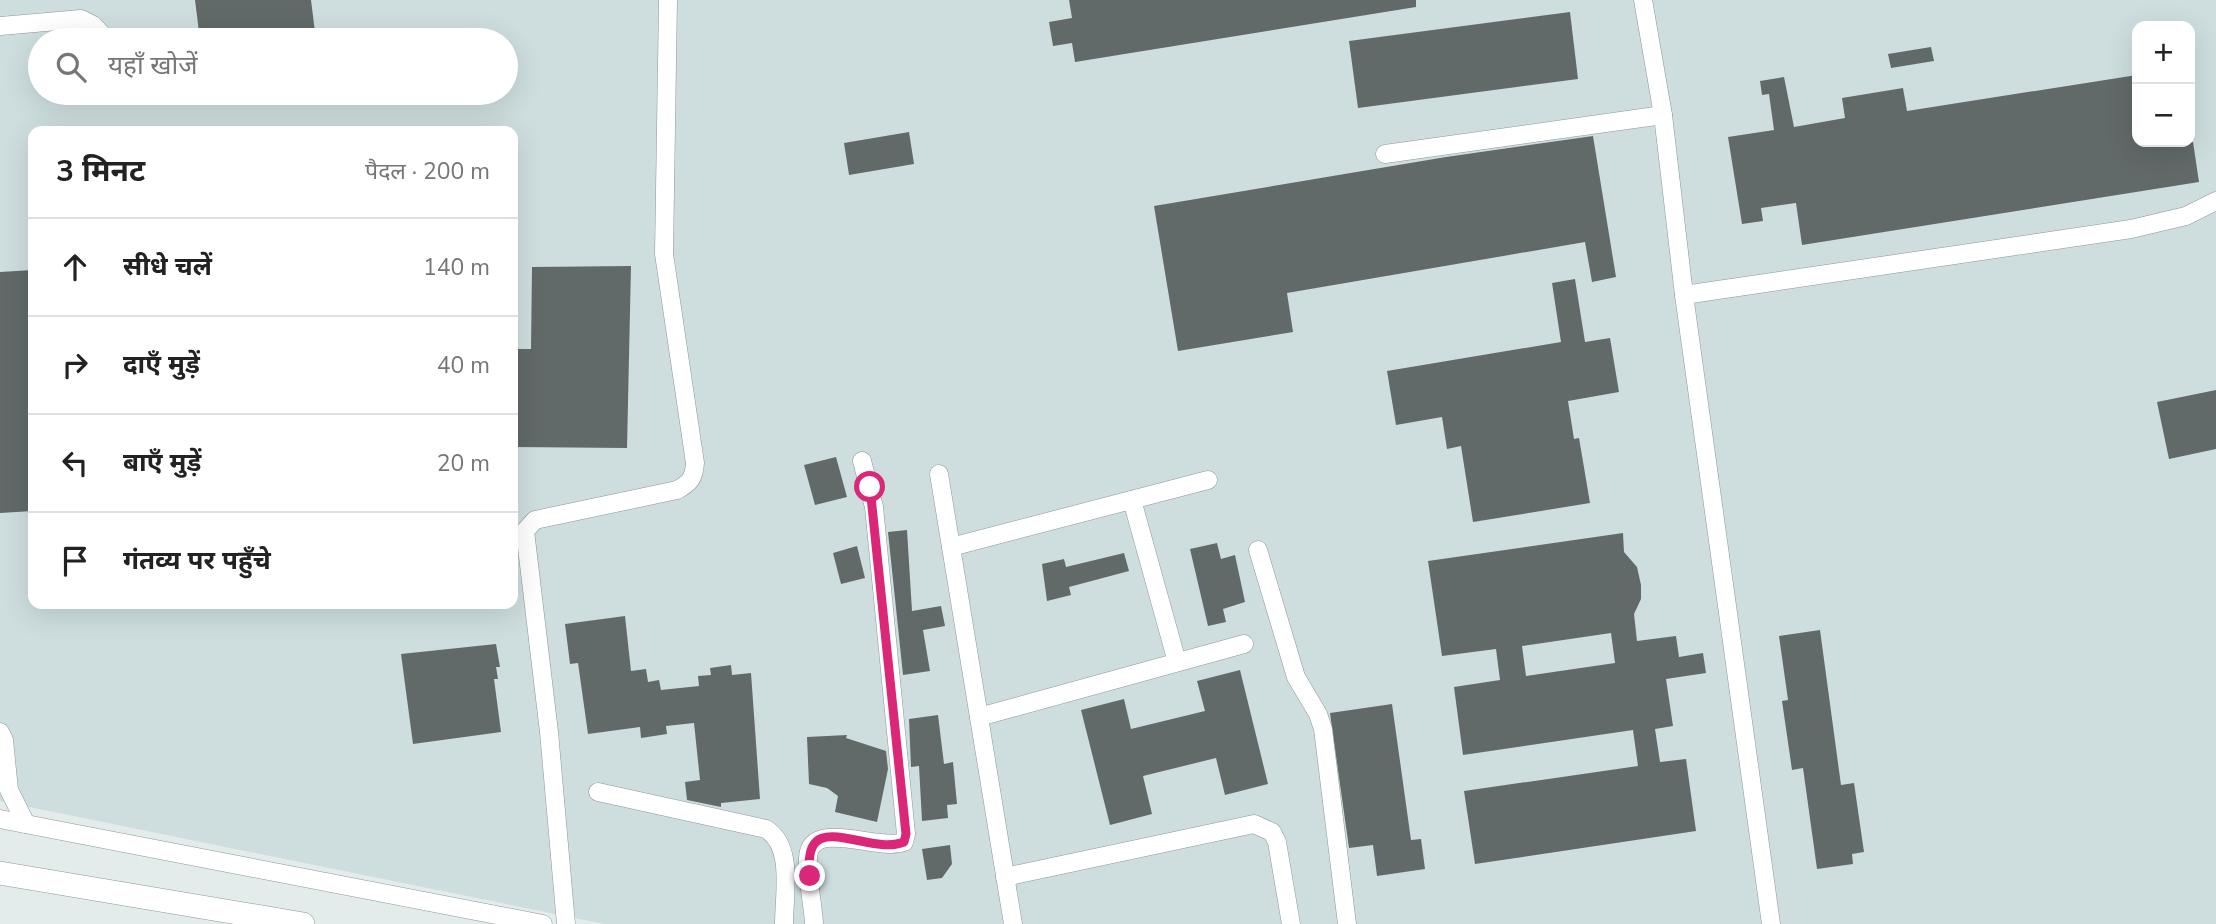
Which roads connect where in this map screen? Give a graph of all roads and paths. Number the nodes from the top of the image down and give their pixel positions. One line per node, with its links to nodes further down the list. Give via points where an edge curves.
1 (668, 0): 26 (street, via 664,254 694,476 677,490 535,520 525,531)
2 (1643, 0): 5 (street)
3 (0, 26): 4 (street, via 81,19)
4 (96, 28)
5 (1663, 115): 6 (street); 8 (street)
6 (1385, 154)
7 (2216, 201): 8 (street, via 2186,216 2131,229)
8 (1684, 295): 32 (street)
9 (862, 461): 28 (street, via 874,507 906,834 904,842 890,846 841,837 817,840 808,858)
10 (939, 474): 13 (street)
11 (1208, 480): 12 (street)
12 (1132, 500): 13 (street); 16 (street)
13 (951, 547): 17 (street)
14 (1258, 550): 31 (street, via 1296,677 1323,729)
15 (1244, 643): 16 (street)
16 (1177, 662): 17 (street)
17 (979, 718): 23 (street)
18 (0, 732): 21 (street, via 9,790)
19 (598, 792): 27 (street, via 775,835 783,849)
20 (0, 820): 21 (street)
21 (26, 824): 25 (street)
22 (0, 873): 24 (main road)
23 (1005, 877): 29 (street); 30 (street, via 1254,824 1272,832 1278,842)
24 (303, 924)
25 (544, 924)
26 (566, 924)
27 (784, 924)
28 (814, 924)
29 (1013, 924)
30 (1291, 924)
31 (1347, 924)
32 (1771, 924)

